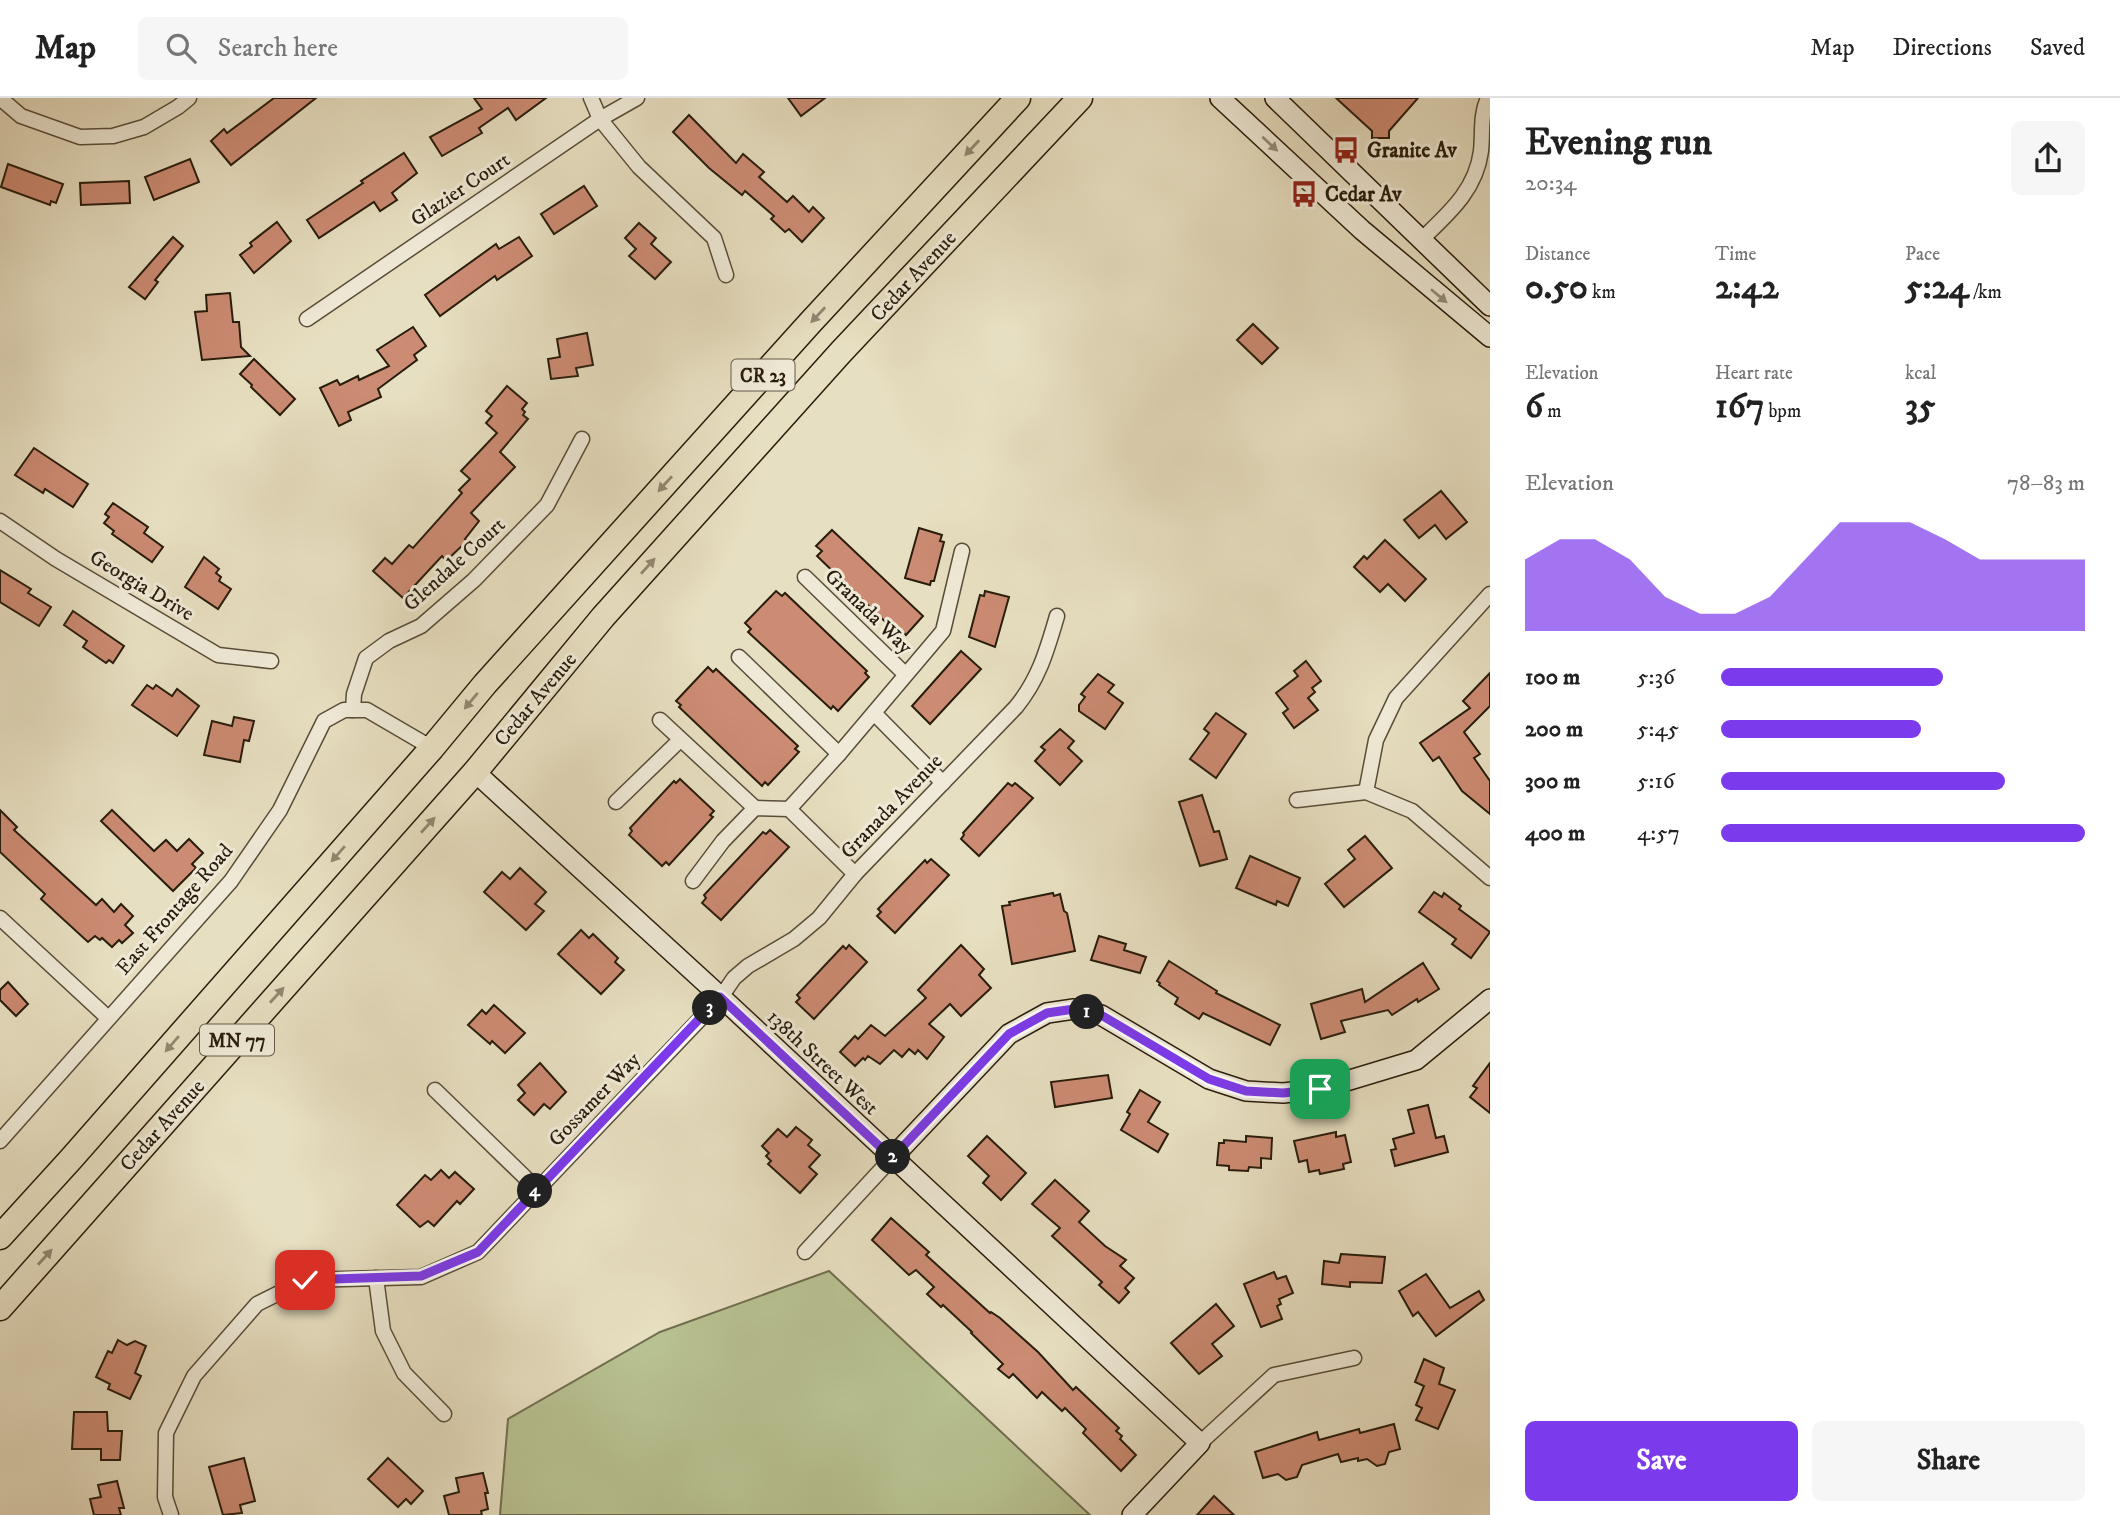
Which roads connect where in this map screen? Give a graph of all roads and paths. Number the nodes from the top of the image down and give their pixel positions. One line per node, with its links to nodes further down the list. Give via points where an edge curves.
1 (0, 98): 2 (street, via 21,116 80,137 113,136 144,127)
2 (189, 98)
3 (591, 98): 10 (street)
4 (637, 98): 10 (street, Glazier Court)
5 (1018, 98): 29 (highway, Cedar Avenue / CR 23, one-way to 29, via 576,582)
6 (1080, 98): 31 (highway, Cedar Avenue / CR 23, one-way to 6, via 603,617 824,371)
7 (1220, 98): 15 (street, one-way to 15, via 1362,230)
8 (1275, 98): 11 (street)
9 (1488, 98): 11 (street, via 1474,180)
10 (600, 119): 12 (street, via 639,167 714,238); 14 (street, Glazier Court)
11 (1422, 239): 13 (street)
12 (726, 275)
13 (1490, 306)
14 (307, 319)
15 (1490, 337)
16 (582, 439): 25 (street, Glendale Court, via 547,505 474,580 421,626 366,659 354,694)
17 (0, 521): 23 (street, Georgia Drive, via 218,655)
18 (962, 551): 24 (street, Granada Way, via 943,631)
19 (805, 577): 24 (street, Granada Way)
20 (1490, 593): 33 (street, via 1396,698 1376,740)
21 (1057, 616): 32 (street, Granada Avenue, via 1043,666 1027,694)
22 (739, 657): 30 (street)
23 (271, 660)
24 (905, 674): 26 (street, Granada Way)
25 (360, 710): 29 (street); 44 (street, East Frontage Road, via 344,710 324,721 280,810 231,881)
26 (874, 713): 30 (street, Granada Way); 32 (street)
27 (660, 720): 28 (street)
28 (680, 740): 35 (street); 36 (street)
29 (432, 748): 49 (highway, Cedar Avenue / MN 77, one-way to 49)
30 (839, 754): 37 (street, Granada Way)
31 (475, 772): 42 (street, 138th Street West); 52 (highway, Cedar Avenue / MN 77, one-way to 31)
32 (943, 783): 38 (street, Granada Avenue)
33 (1366, 792): 34 (street); 39 (street, via 1412,811)
34 (1297, 800)
35 (616, 802)
36 (755, 808): 37 (street); 40 (street)
37 (789, 808): 38 (street)
38 (855, 874): 42 (street, Granada Avenue, via 807,929 748,965)
39 (1490, 878)
40 (693, 881)
41 (0, 918): 44 (street)
42 (720, 997): 47 (street, 138th Street West); 48 (street, Gossamer Way)
43 (1489, 1003): 47 (street, via 1416,1060 1320,1089 1283,1093 1246,1091 1209,1079 1101,1015 1074,1009 1047,1013 1009,1034)
44 (108, 1018): 46 (street, East Frontage Road)
45 (435, 1090): 48 (street)
46 (0, 1141)
47 (892, 1158): 50 (street); 55 (street, 138th Street West)
48 (537, 1189): 51 (street, Gossamer Way, via 478,1252 421,1276)
49 (0, 1237)
50 (805, 1252)
51 (376, 1278): 54 (street, via 383,1331 404,1373); 56 (street, Gossamer Way, via 305,1280 257,1304 194,1376 166,1433 165,1497)
52 (0, 1308)
53 (1354, 1358): 55 (street, via 1274,1376)
54 (444, 1414)
55 (1200, 1443): 57 (street)
56 (172, 1515)
57 (1132, 1515)

